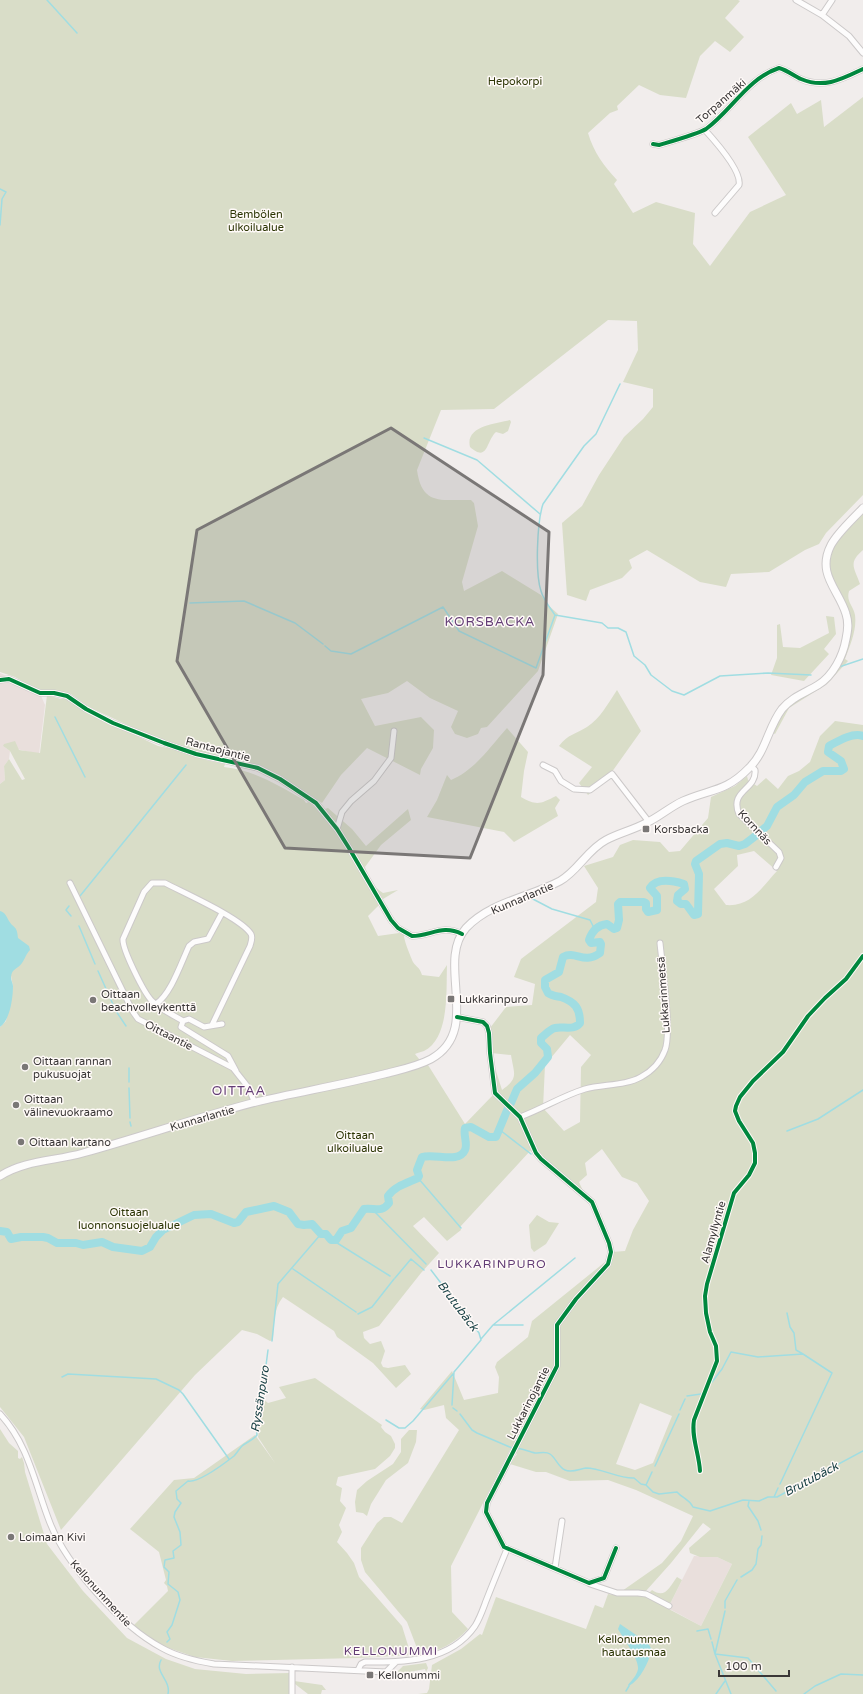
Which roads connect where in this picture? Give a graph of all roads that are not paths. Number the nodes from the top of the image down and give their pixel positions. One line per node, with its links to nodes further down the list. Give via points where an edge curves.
1 (796, 0): 3 (street)
2 (832, 0): 3 (street)
3 (822, 15): 4 (street, via 849,36)
4 (863, 53)
5 (863, 69): 6 (street, Torpanmäki, via 834,82 820,84 803,80 782,69 772,70)
6 (705, 130): 7 (street, Torpanmäki, via 659,145); 8 (street, via 727,157 740,181)
7 (653, 144)
8 (715, 213)
9 (863, 508): 13 (main road, Kunnarlantie, via 833,541 826,561 828,580 847,617 846,644 827,679 798,695 778,714)
10 (0, 680): 15 (street, Rantaojantie, via 9,679 40,693 67,696 113,722 196,754 258,768 280,778 316,803)
11 (394, 731): 15 (street, via 392,758 374,781 342,812)
12 (543, 765): 14 (street, via 555,771 561,781 574,789 590,790 612,774)
13 (752, 766): 14 (main road, Kunnarlantie, via 720,790 683,801); 16 (street, Kornnäs, via 755,770 754,779 737,800 736,806 739,814 779,852 781,858)
14 (649, 822): 19 (main road, Kunnarlantie, via 601,843 562,880 487,912)
15 (338, 830): 19 (street, Rantaojantie, via 398,928 412,936 445,929)
16 (776, 867)
17 (70, 883): 26 (street, Oittaantie, via 138,1019)
18 (222, 913): 21 (street, via 208,939 194,942 189,946 169,989); 21 (street, via 165,883 152,883 144,892 122,943 147,995); 25 (street, via 240,924 251,935 252,940)
19 (462, 934): 22 (main road, Kunnarlantie, via 456,952 455,966)
20 (660, 943): 28 (street, Lukkarinmetsä, via 667,1026 666,1049 656,1066 632,1081 585,1089)
21 (156, 1004): 23 (street)
22 (457, 1017): 27 (main road, Kunnarlantie, via 445,1049 426,1062 367,1079); 28 (street, Lukkarinojantie, via 483,1022 487,1026 495,1093)
23 (183, 1021): 25 (street, via 189,1019 204,1027); 26 (street, via 183,1029 228,1056)
24 (222, 1024): 25 (street)
25 (212, 1025)
26 (237, 1071): 27 (street, Oittaantie, via 248,1086)
27 (255, 1103): 29 (main road, Kunnarlantie, via 81,1154 25,1165)
28 (520, 1117): 33 (street, Lukkarinojantie, via 538,1156 592,1202 611,1252 608,1264 576,1299 557,1326 557,1366 486,1507 486,1512)
29 (0, 1176)
30 (0, 1414): 38 (street, Kellonummentie, via 23,1446 50,1523 63,1548 82,1575 132,1628 162,1648 197,1661)
31 (562, 1522): 34 (street)
32 (616, 1548): 35 (street, via 604,1578)
33 (507, 1549): 34 (street); 37 (street, Kellonummentie, via 476,1625 466,1636 434,1655)
34 (555, 1568): 35 (street)
35 (590, 1583): 36 (street, via 617,1593 646,1594)
36 (669, 1606)
37 (396, 1662): 39 (street, Kellonummentie, via 365,1662); 39 (street, Kellonummentie, via 386,1672)
38 (292, 1667): 39 (street, Kellonummentie); 40 (street)
39 (358, 1670)
40 (292, 1694)

